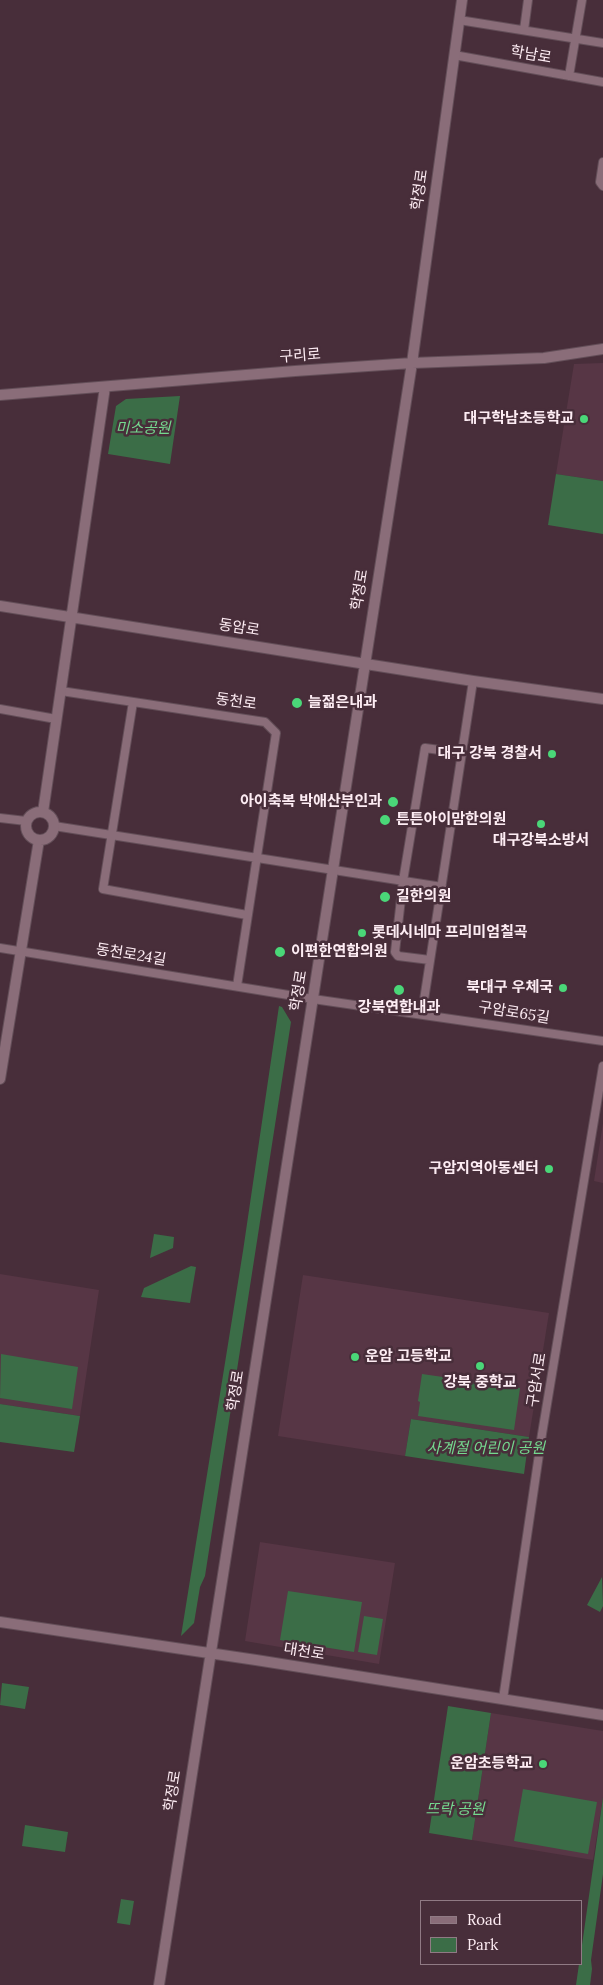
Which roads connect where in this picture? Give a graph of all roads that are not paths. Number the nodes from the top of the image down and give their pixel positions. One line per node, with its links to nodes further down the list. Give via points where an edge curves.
1 (462, 0): 4 (main road, 학정로)
2 (528, 0): 5 (street)
3 (582, 0): 6 (street)
4 (459, 20): 5 (street); 8 (main road, 학정로)
5 (524, 30): 6 (street)
6 (576, 38): 7 (street); 9 (street)
7 (603, 43)
8 (454, 55): 9 (street, 학남로); 14 (main road, 학정로)
9 (569, 76): 10 (street, 학남로)
10 (603, 82)
11 (603, 162): 12 (street, via 600,182)
12 (603, 186)
13 (603, 350): 14 (main road, 구리로, via 544,358)
14 (412, 363): 15 (main road, 구리로); 19 (main road, 학정로)
15 (105, 387): 16 (main road, 구리로); 18 (main road)
16 (0, 395)
17 (0, 606): 18 (main road, 동암로)
18 (73, 617): 19 (main road, 동암로); 21 (main road)
19 (363, 664): 20 (main road, 동암로); 34 (main road, 학정로)
20 (473, 681): 22 (main road, 동암로); 26 (street)
21 (61, 691): 23 (street, 동천로); 25 (main road)
22 (603, 699)
23 (133, 702): 31 (street); 33 (street, 동천로, via 265,722 272,727 276,733)
24 (0, 710): 25 (street)
25 (56, 718): 27 (main road)
26 (462, 753): 35 (street, via 425,748); 36 (street)
27 (43, 812): 29 (main road, via 34,813); 30 (main road, via 51,817)
28 (0, 818): 29 (street)
29 (26, 821): 32 (main road, via 27,833)
30 (54, 826): 31 (street); 32 (main road, via 48,838)
31 (112, 835): 33 (street); 37 (street, via 103,889)
32 (38, 840): 39 (main road)
33 (256, 859): 34 (street); 37 (street)
34 (333, 871): 35 (street); 42 (main road, 학정로)
35 (403, 881): 36 (street); 40 (street, via 395,952 398,956)
36 (442, 887): 40 (street)
37 (248, 915): 41 (street)
38 (0, 948): 39 (street, 동천로24길)
39 (22, 951): 41 (street, 동천로24길); 46 (main road)
40 (430, 960): 43 (street)
41 (237, 986): 42 (street, 동천로24길)
42 (313, 999): 43 (street, 구암로65길); 48 (main road, 학정로)
43 (422, 1013): 44 (street, 구암로65길)
44 (603, 1041)
45 (603, 1066): 49 (street, 구암서로, via 544,1424)
46 (0, 1079)
47 (0, 1622): 48 (main road, 대천로)
48 (209, 1653): 49 (main road, 대천로); 51 (main road, 학정로)
49 (504, 1699): 50 (main road, 대천로)
50 (603, 1716)
51 (159, 1985)

